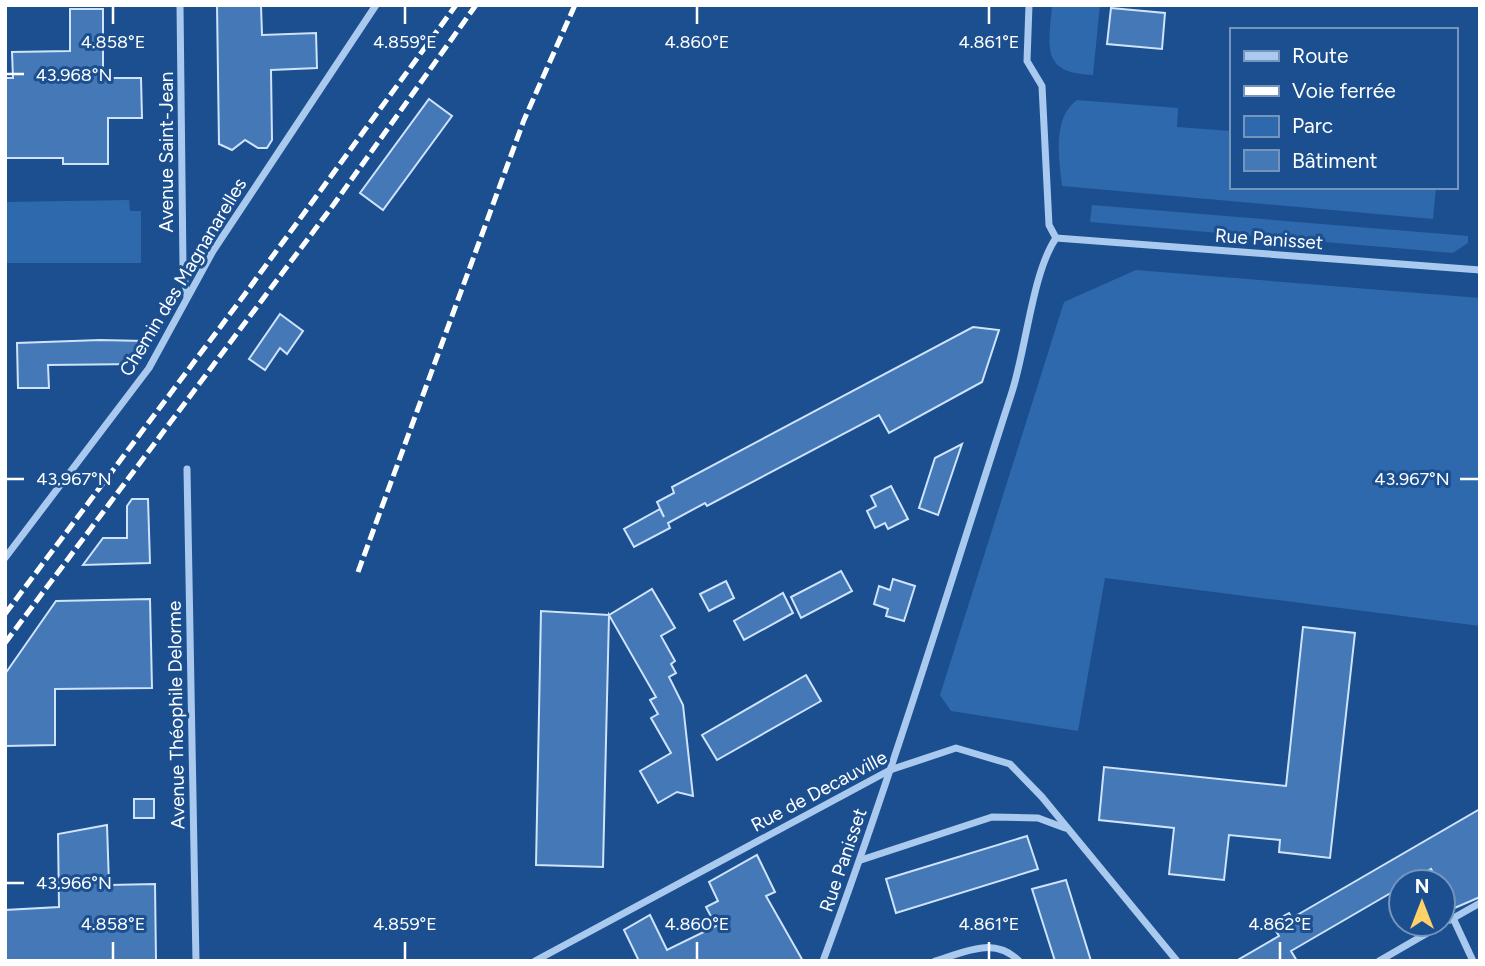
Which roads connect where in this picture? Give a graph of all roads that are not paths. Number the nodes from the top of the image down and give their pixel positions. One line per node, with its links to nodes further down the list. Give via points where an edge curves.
1 (180, 5): 6 (street, Avenue Saint-Jean)
2 (376, 5): 6 (street, Chemin des Magnanarelles, via 213,251)
3 (1029, 5): 4 (street, via 1027,61 1042,86 1049,225)
4 (1056, 238): 5 (street, Rue Panisset); 9 (street, Rue Panisset, via 1045,254 1021,366)
5 (1480, 270)
6 (187, 298): 8 (street, Chemin des Magnanarelles, via 149,368)
7 (187, 469): 16 (street, Avenue Théophile Delorme)
8 (5, 558)
9 (890, 770): 10 (street, Rue de Decauville, via 956,748 1010,764); 11 (street, Rue Panisset); 17 (street, Rue de Decauville)
10 (1068, 829): 11 (street, via 1038,818 992,817); 21 (street, Rue de Decauville)
11 (861, 860): 18 (street, Rue Panisset)
12 (1480, 903): 13 (street)
13 (1457, 916)
14 (1457, 927): 23 (street)
15 (1419, 938): 22 (street)
16 (195, 961)
17 (535, 961)
18 (823, 961)
19 (935, 961): 20 (street, via 984,946 1003,948)
20 (1019, 961)
21 (1177, 961)
22 (1379, 961)
23 (1473, 961)

